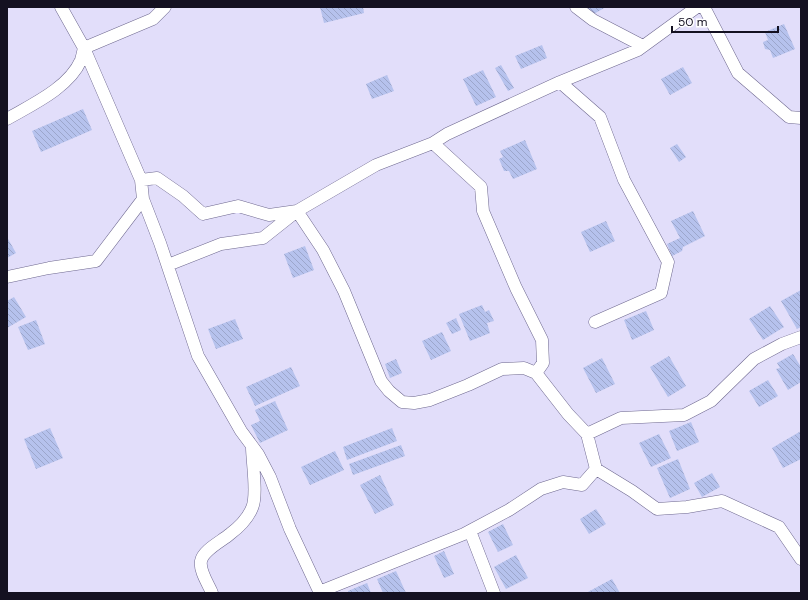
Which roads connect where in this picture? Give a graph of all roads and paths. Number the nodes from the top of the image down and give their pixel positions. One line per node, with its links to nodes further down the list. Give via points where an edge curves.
1 (61, 7): 7 (street)
2 (165, 7): 7 (street, via 153,19)
3 (576, 7): 6 (street, via 593,20)
4 (697, 7): 6 (street)
5 (704, 7): 9 (street, via 738,72 789,117)
6 (643, 46): 8 (street)
7 (84, 48): 10 (street, via 74,70 54,92); 12 (street)
8 (560, 82): 11 (street, via 447,134); 17 (street, via 600,117 624,180 668,262 661,292)
9 (801, 118)
10 (7, 120)
11 (433, 143): 14 (street, via 376,165); 19 (street, via 481,187 482,211 542,340 543,363)
12 (141, 180): 13 (street); 14 (street, via 157,178 203,214 238,206 269,215)
13 (143, 199): 15 (street); 16 (street, via 96,261)
14 (297, 211): 15 (street, via 262,238 221,244); 19 (street, via 323,250 344,291 381,381 402,402 430,400 502,369 524,368)
15 (168, 265): 21 (street, via 198,356 240,431)
16 (7, 278)
17 (595, 322)
18 (801, 337): 20 (street, via 754,359 711,401 684,415 621,418)
19 (536, 373): 20 (street)
20 (587, 434): 22 (street)
21 (252, 445): 25 (street, via 252,509 230,534 205,554 201,561 201,569); 26 (street, via 270,477)
22 (596, 469): 23 (street, via 582,485 563,482 541,489); 24 (street, via 657,509 722,501 778,527)
23 (470, 532): 26 (street); 27 (street)
24 (801, 559)
25 (212, 593)
26 (319, 593)
27 (494, 593)

